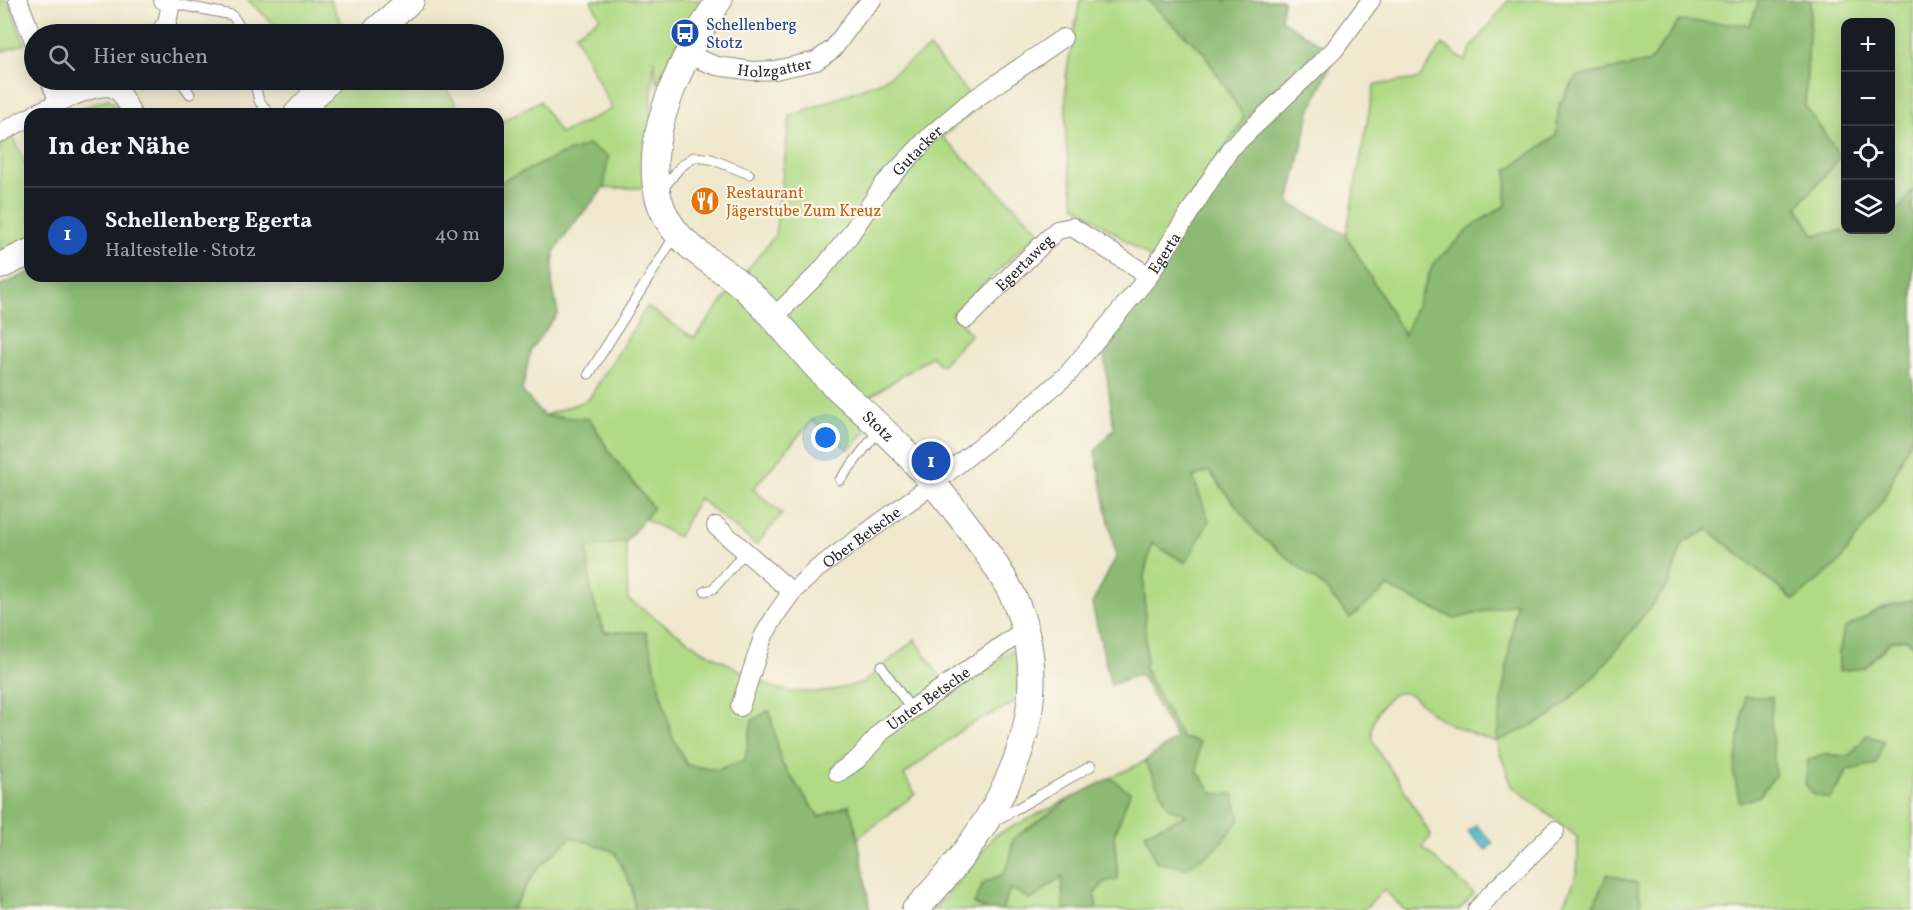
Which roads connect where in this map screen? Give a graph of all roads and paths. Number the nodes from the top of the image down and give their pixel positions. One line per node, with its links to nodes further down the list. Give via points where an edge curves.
1 (18, 0): 7 (street)
2 (411, 0): 10 (street)
3 (718, 0): 12 (street, Stotz)
4 (873, 0): 12 (street, Holzgatter, via 833,49 816,61 753,71 717,66)
5 (1371, 0): 32 (street, Egerta, via 1334,50 1230,149)
6 (167, 1): 8 (street); 9 (lane, via 232,15)
7 (27, 24)
8 (166, 24)
9 (238, 24)
10 (383, 24)
11 (1063, 38): 33 (street, Gutacker, via 966,105 931,135 884,184 819,273)
12 (687, 55): 28 (street, Stotz, via 657,146)
13 (54, 90): 20 (street)
14 (97, 90): 20 (street)
15 (121, 90): 22 (street)
16 (187, 90): 19 (lane)
17 (256, 90): 23 (lane)
18 (320, 90): 24 (street)
19 (190, 94)
20 (59, 103): 21 (street)
21 (48, 108)
22 (129, 108)
23 (265, 108)
24 (303, 108)
25 (24, 120): 26 (street)
26 (0, 133)
27 (749, 174): 28 (lane, via 711,159 694,157)
28 (657, 195): 29 (street, Stotz)
29 (676, 234): 33 (street, Stotz, via 746,289); 35 (lane)
30 (24, 255): 31 (street)
31 (0, 266)
32 (1149, 276): 34 (street, Egertaweg, via 1072,227 1057,230); 38 (street, Egerta, via 1068,374)
33 (773, 318): 36 (street, Stotz, via 812,363)
34 (966, 319)
35 (590, 374)
36 (880, 428): 37 (lane); 38 (street, Stotz)
37 (840, 480)
38 (933, 484): 42 (street, Ober Betsche, via 817,569); 43 (street, Stotz, via 975,535 1003,578)
39 (716, 526): 40 (street)
40 (746, 551): 41 (lane, via 712,589); 42 (street)
41 (705, 591)
42 (792, 592): 45 (street, Ober Betsche, via 763,637)
43 (1025, 632): 46 (street, Unter Betsche); 49 (street, Stotz, via 1032,679 1029,722 1009,779)
44 (881, 666): 46 (lane)
45 (740, 707)
46 (911, 709): 48 (street, Unter Betsche)
47 (1091, 766): 49 (lane, via 1000,818)
48 (838, 773)
49 (986, 819): 51 (street, Stotz, via 956,865)
50 (1555, 831): 52 (street)
51 (915, 910)
52 (1477, 910)

